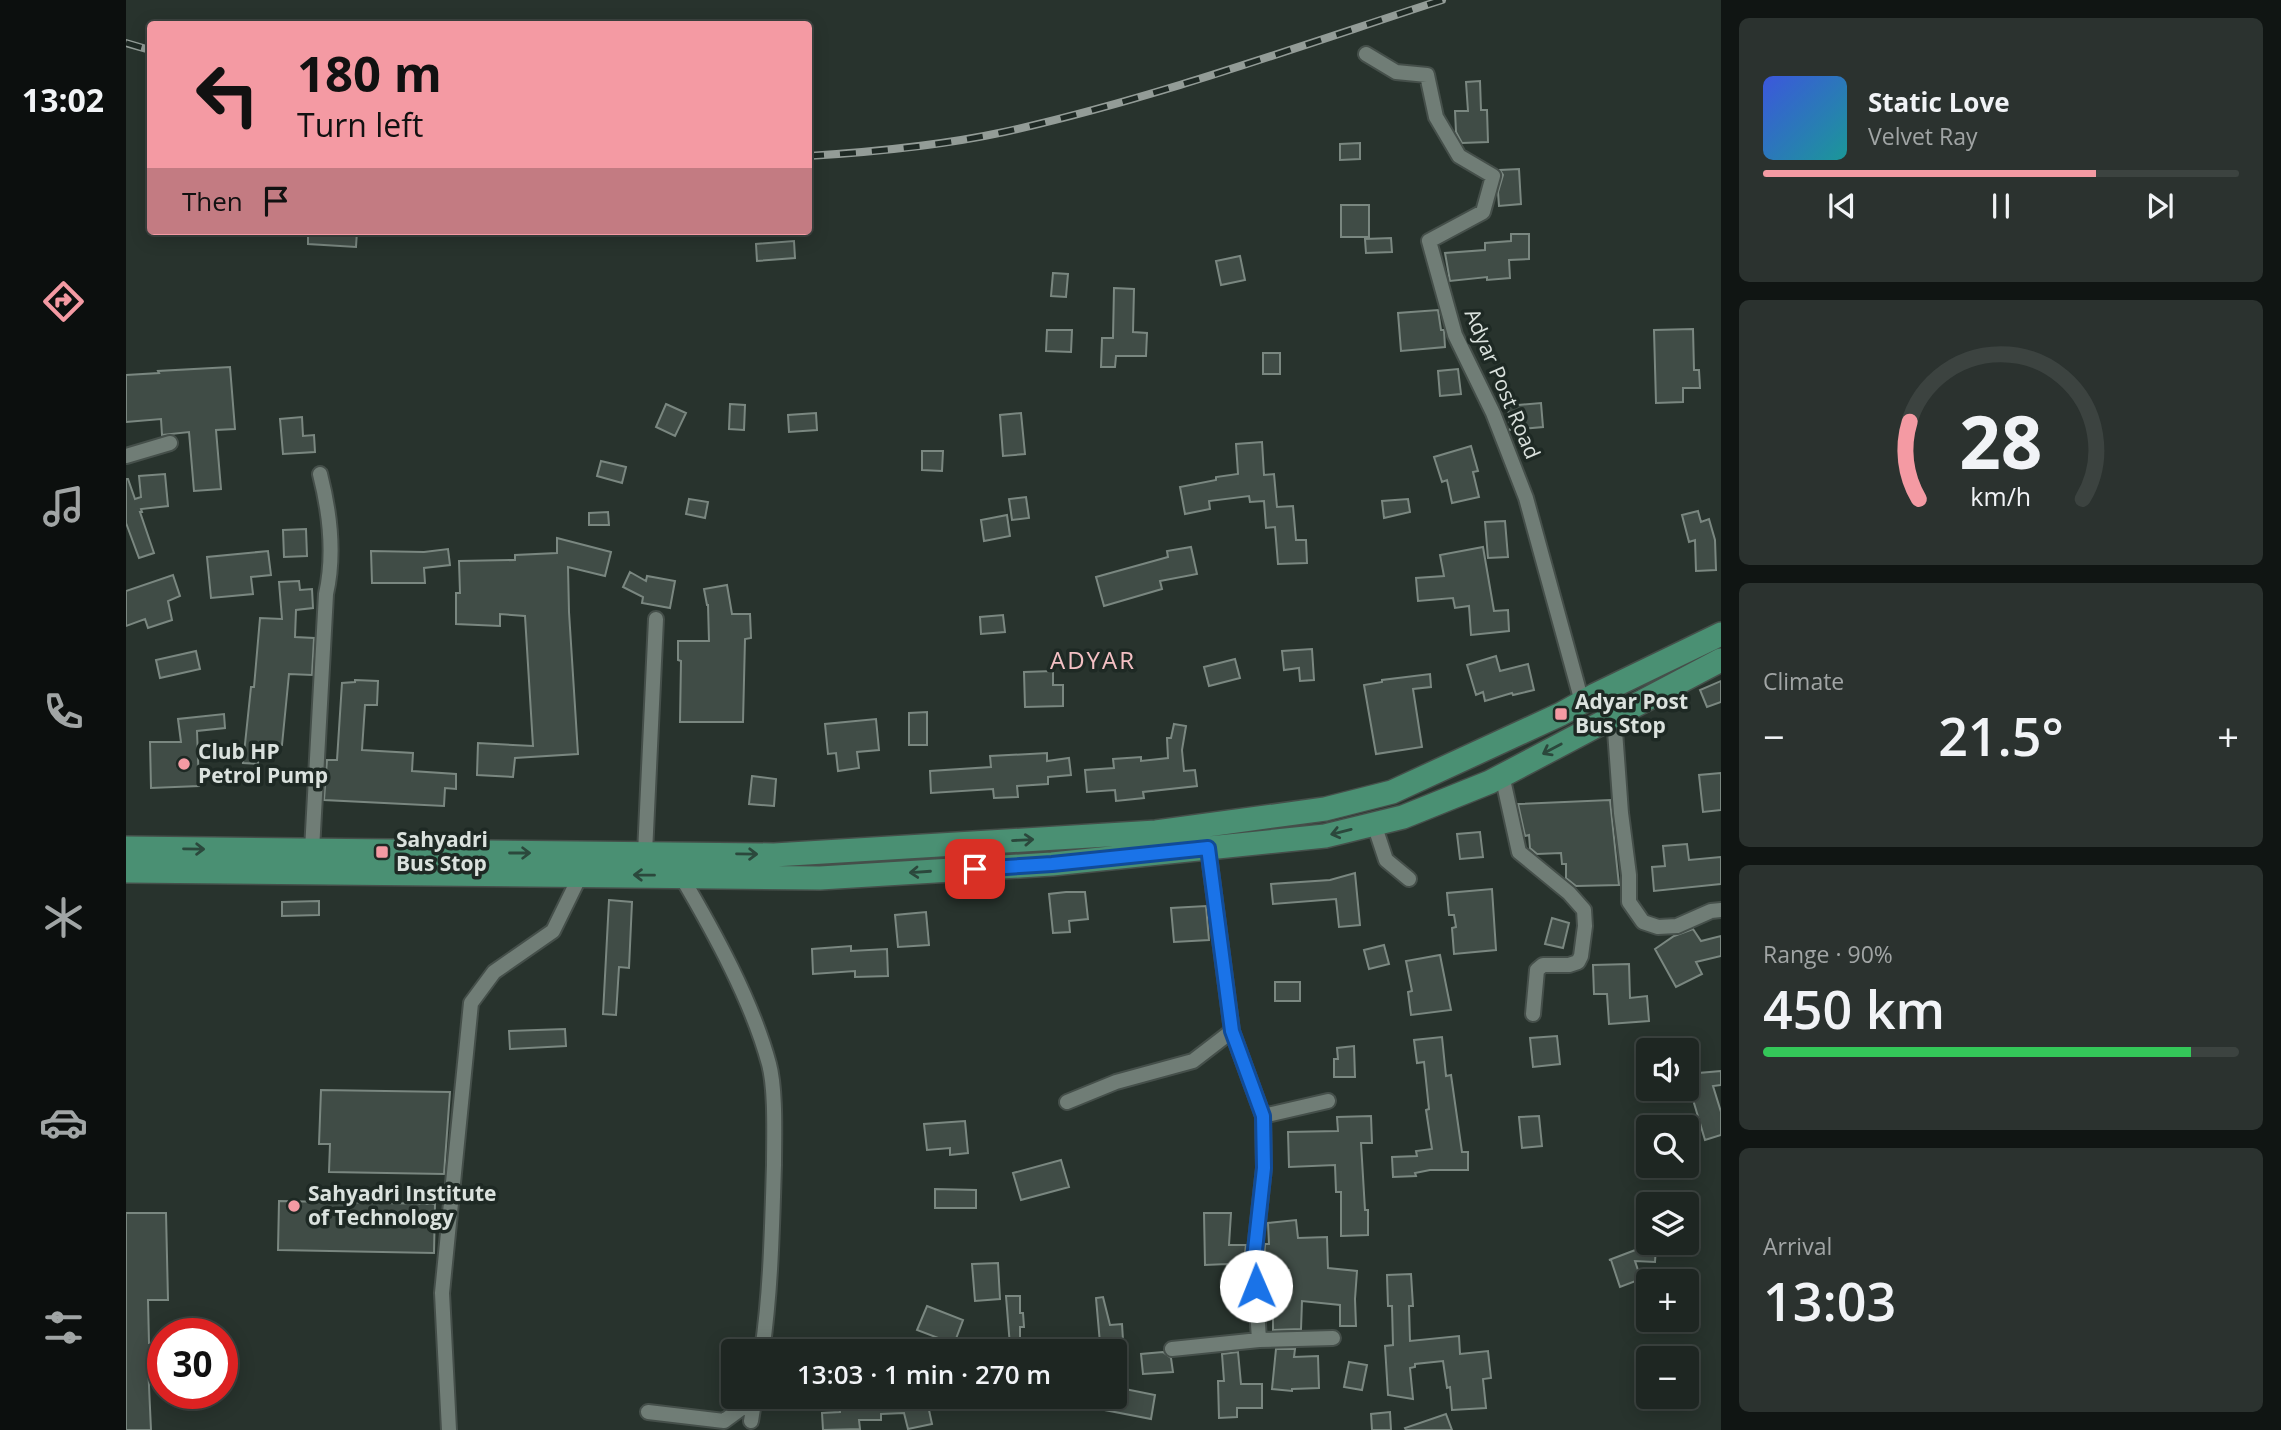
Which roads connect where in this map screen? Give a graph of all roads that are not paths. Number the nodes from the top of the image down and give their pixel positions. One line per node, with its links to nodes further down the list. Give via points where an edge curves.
1 (1366, 54): 8 (street, Adyar Post Road, via 1396,72 1427,75 1436,117 1459,156 1493,176 1483,212 1429,242 1455,335 1493,413 1526,498)
2 (170, 443): 3 (street)
3 (126, 456)
4 (320, 474): 14 (street, via 329,508 331,573 326,594)
5 (656, 619): 15 (street)
6 (1721, 634): 8 (highway)
7 (1721, 660): 9 (highway)
8 (1583, 702): 15 (highway, one-way to 8, via 774,855 1156,832 1325,809 1392,792)
9 (1614, 716): 10 (highway, one-way to 10); 20 (street, via 1629,902 1643,922 1658,927 1677,926)
10 (1502, 775): 11 (highway, via 1403,817); 21 (street, via 1519,852 1569,893 1585,917 1578,962 1543,965 1537,970)
11 (1374, 824): 13 (highway, one-way to 13, via 1325,836); 19 (street, via 1386,860)
12 (126, 848): 14 (highway, one-way to 14)
13 (1208, 848): 18 (highway, one-way to 18, via 1052,864 834,877); 22 (street)
14 (312, 850): 15 (highway, one-way to 15)
15 (645, 853)
16 (126, 871): 17 (highway)
17 (581, 874): 18 (highway, one-way to 17); 34 (street, via 553,931 494,972 471,1003 443,1293)
18 (681, 876): 27 (street, via 748,1006 770,1066 772,1221)
19 (1409, 879)
20 (1721, 910)
21 (1533, 1014)
22 (1232, 1031): 24 (street, via 1193,1060); 25 (street)
23 (1328, 1101): 25 (street)
24 (1067, 1102)
25 (1263, 1116): 28 (street, via 1264,1168 1254,1259)
26 (1333, 1338): 28 (street)
27 (763, 1339)
28 (1259, 1339): 29 (street)
29 (1172, 1349)
30 (740, 1409): 32 (street, via 724,1421)
31 (753, 1409): 33 (street)
32 (648, 1412)
33 (751, 1421)
34 (449, 1430)

